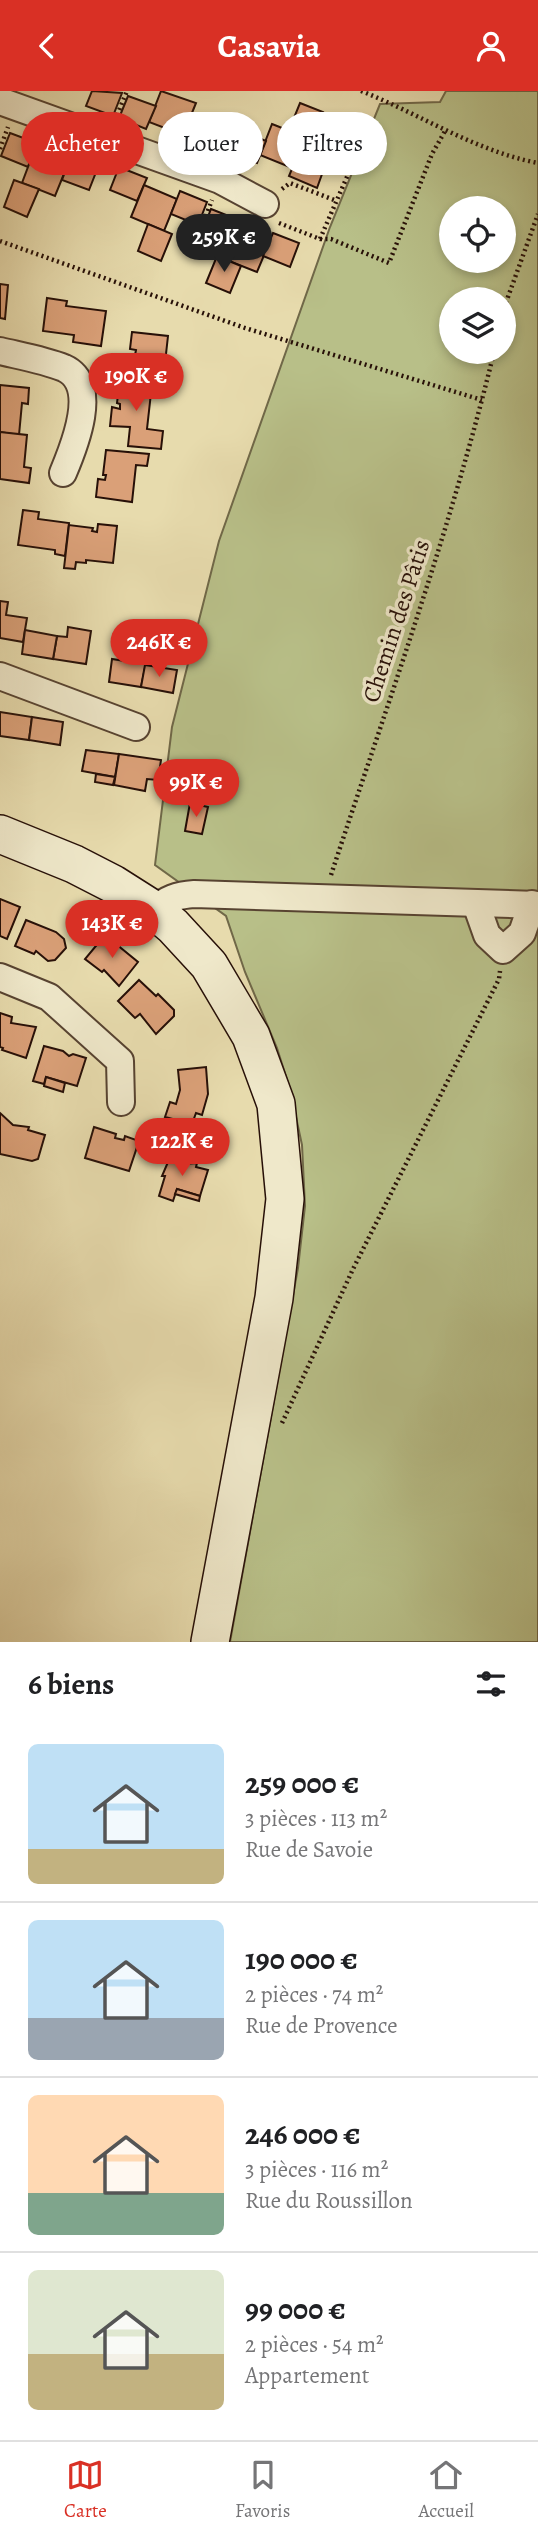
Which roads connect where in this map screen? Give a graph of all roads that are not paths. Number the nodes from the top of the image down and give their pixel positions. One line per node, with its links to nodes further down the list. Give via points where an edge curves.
1 (0, 101): 2 (street, via 220,180)
2 (265, 204)
3 (0, 351): 4 (street, via 65,369 79,381 83,390 78,438)
4 (63, 473)
5 (0, 676): 6 (street)
6 (136, 727)
7 (0, 834): 10 (street, via 74,864)
8 (476, 904): 9 (street); 9 (street, via 487,935 503,950 522,933); 10 (street, via 179,895 165,901)
9 (535, 905)
10 (164, 918): 13 (street, via 209,965 251,1036 276,1104 285,1199 274,1298)
11 (0, 977): 12 (street, via 49,997 120,1061)
12 (121, 1103)
13 (210, 1642)

